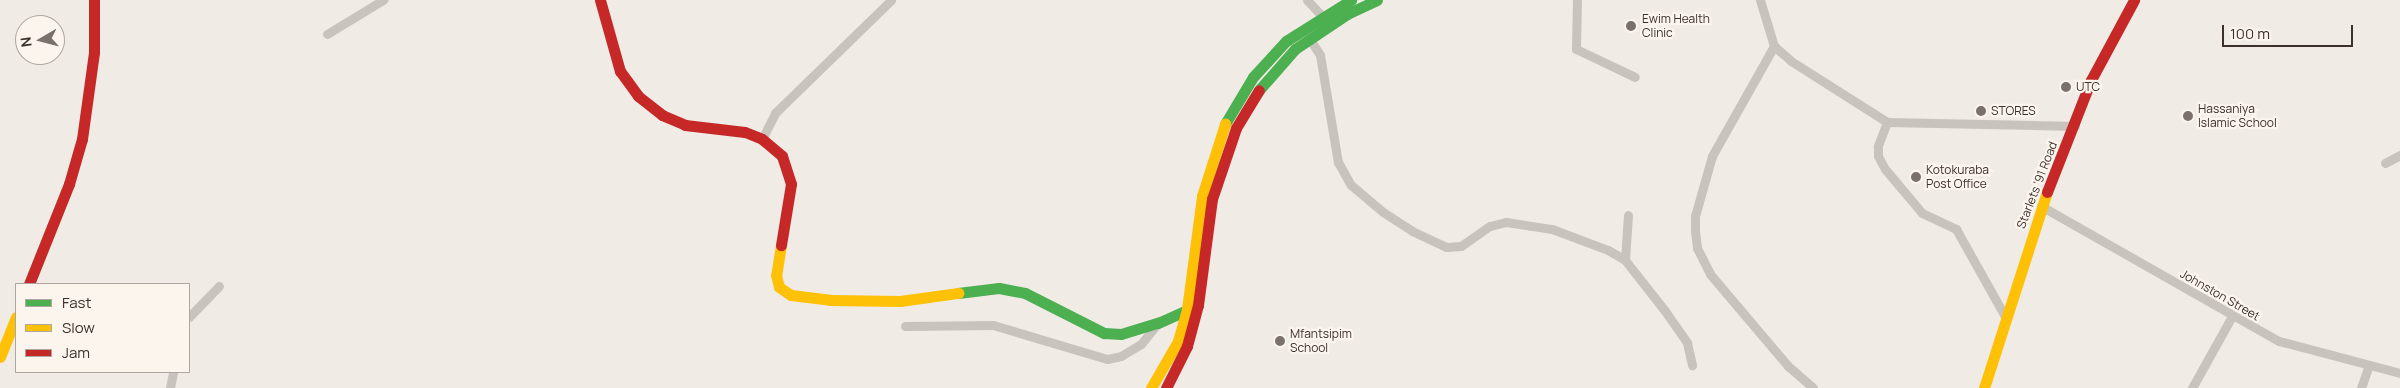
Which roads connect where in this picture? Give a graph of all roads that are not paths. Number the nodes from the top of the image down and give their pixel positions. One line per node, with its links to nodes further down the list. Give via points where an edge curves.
1 (94, 0): 24 (main road, via 94,52 82,140 70,184)
2 (384, 0): 12 (street)
3 (600, 0): 18 (main road, via 620,71 638,96 662,115 685,125 746,132)
4 (891, 0): 18 (street, via 775,113)
5 (1307, 0): 11 (street)
6 (1351, 0): 11 (main road)
7 (1377, 0): 13 (main road)
8 (1577, 0): 15 (street, via 1576,49)
9 (1760, 0): 14 (street)
10 (2134, 0): 17 (main road, Starlets '91 Road, via 2091,80)
11 (1322, 16): 26 (main road, via 1301,29 1274,53 1244,90 1225,123 1202,196)
12 (327, 34)
13 (1309, 38): 23 (street, via 1320,55 1338,162 1351,185 1383,212 1412,231 1447,247 1461,246 1490,226 1506,222 1552,229 1581,238); 26 (main road, via 1261,86 1230,142 1212,199)
14 (1774, 46): 16 (street, via 1791,61); 41 (street, via 1712,156 1695,216 1695,231 1697,248 1710,274 1788,366)
15 (1635, 77)
16 (1887, 122): 17 (street); 29 (street, via 1878,146 1878,156 1885,169 1922,213 1956,230)
17 (2075, 126): 21 (main road, Starlets '91 Road)
18 (762, 139): 31 (main road, via 782,156 790,172 791,184 776,275 779,287 791,295 830,300 900,300 999,288 1025,293 1057,306 1104,333 1122,334)
19 (2400, 155): 20 (street)
20 (2384, 163)
21 (2041, 206): 28 (street, Johnston Street); 29 (main road, Starlets '91 Road)
22 (1628, 215): 23 (street)
23 (1625, 260): 34 (street, via 1682,336)
24 (29, 283)
25 (219, 286): 27 (street)
26 (1192, 307): 31 (main road); 39 (main road, via 1178,341); 40 (main road, via 1187,346)
27 (190, 316)
28 (2232, 316): 35 (street, Johnston Street, via 2279,341); 43 (street)
29 (2006, 318): 42 (main road, Starlets '91 Road)
30 (15, 320): 33 (main road)
31 (1158, 323): 32 (street, via 1141,344 1121,356 1107,359 993,325)
32 (905, 326)
33 (0, 358)
34 (1692, 365)
35 (2369, 365): 37 (street, Johnston Street); 44 (street)
36 (172, 373): 38 (street)
37 (2400, 373)
38 (170, 388)
39 (1151, 388)
40 (1166, 388)
41 (1813, 388)
42 (1984, 388)
43 (2192, 388)
44 (2361, 388)

